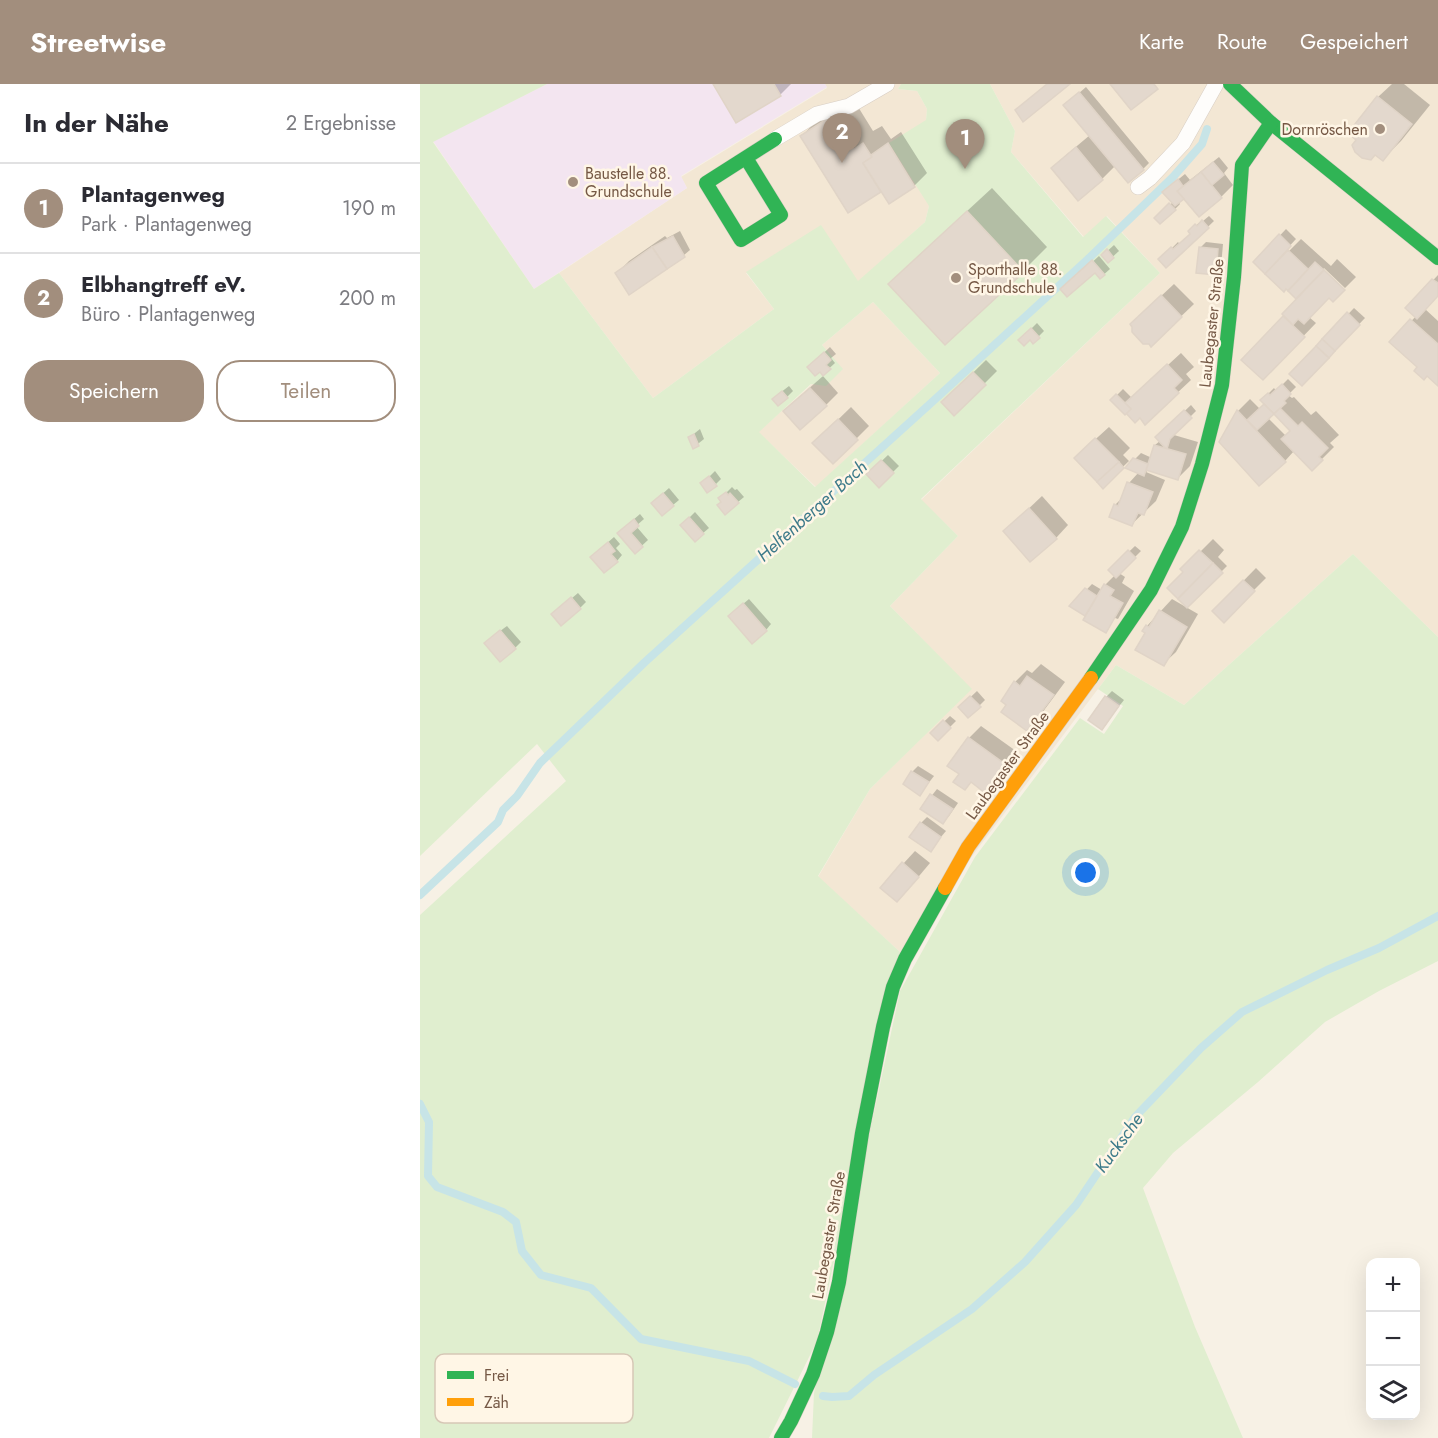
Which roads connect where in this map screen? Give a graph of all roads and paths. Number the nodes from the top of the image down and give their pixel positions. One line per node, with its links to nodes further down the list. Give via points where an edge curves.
1 (887, 84): 5 (lane, via 849,106 817,114)
2 (1216, 84): 7 (lane, via 1183,143)
3 (1230, 84): 4 (street)
4 (1270, 123): 8 (street); 9 (street, Laubegaster Straße, via 1242,165 1222,385 1182,527 1151,590 1107,656 968,847 892,987 827,1332 813,1374)
5 (775, 139): 6 (street)
6 (746, 158): 6 (street, via 706,183 741,240 781,215)
7 (1138, 187)
8 (1438, 258)
9 (781, 1438)

